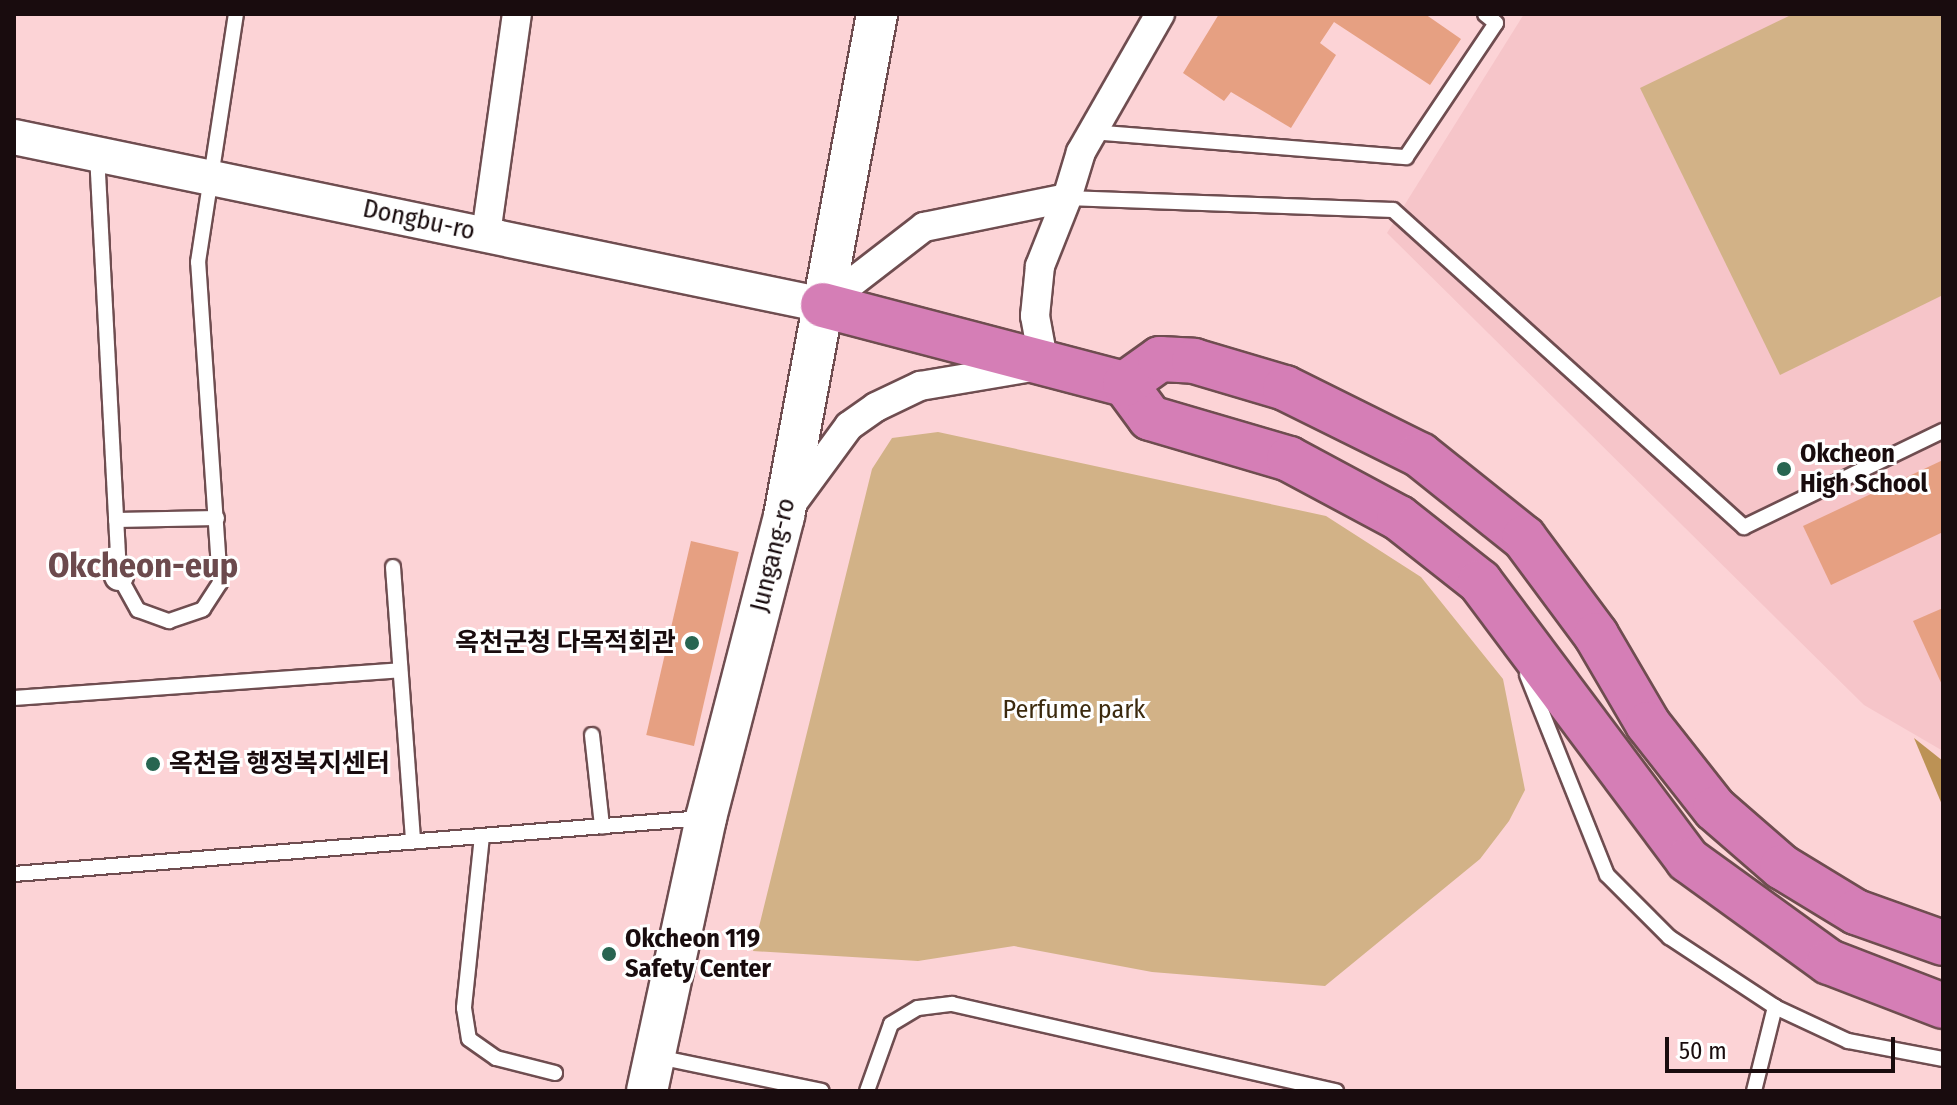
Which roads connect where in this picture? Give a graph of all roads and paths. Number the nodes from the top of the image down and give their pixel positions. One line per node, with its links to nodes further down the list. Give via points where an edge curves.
1 (236, 14): 9 (lane)
2 (517, 14): 11 (street)
3 (877, 14): 12 (main road, Jungang-ro)
4 (1160, 14): 6 (street)
5 (1485, 14): 6 (lane, via 1496,23 1406,157)
6 (1092, 132): 10 (street)
7 (14, 137): 8 (street, Dongbu-ro)
8 (97, 154): 9 (street, Dongbu-ro); 18 (lane)
9 (206, 176): 11 (street, Dongbu-ro); 17 (lane, via 199,288)
10 (1067, 198): 12 (street, via 924,227); 13 (street, via 1040,266 1035,316); 15 (lane, via 1393,210 1744,527)
11 (486, 234): 12 (street, Dongbu-ro)
12 (823, 305): 13 (highway); 16 (main road, Jungang-ro)
13 (1044, 365): 14 (highway); 16 (street, via 920,386 876,407 849,426)
14 (1125, 384): 20 (highway, via 1150,418 1289,459 1399,518); 29 (highway, via 1160,359 1194,361 1285,388 1420,455 1524,538 1596,635 1648,724 1715,809 1782,867 1856,912)
15 (1943, 431)
16 (784, 516): 24 (main road, Jungang-ro)
17 (217, 518): 18 (lane); 18 (lane, via 220,583 197,614 176,621 150,617 129,601 119,573)
18 (116, 520)
19 (393, 567): 21 (lane)
20 (1480, 582): 30 (highway, via 1688,860 1829,962); 31 (lane, via 1532,686 1607,875 1669,937)
21 (400, 670): 22 (lane); 27 (lane)
22 (14, 698)
23 (592, 735): 25 (lane)
24 (706, 818): 25 (lane); 34 (main road, Jungang-ro)
25 (602, 826): 26 (lane)
26 (482, 836): 27 (lane); 33 (lane, via 464,1008 469,1039 496,1058)
27 (413, 841): 28 (lane)
28 (14, 874)
29 (1943, 943)
30 (1943, 1006)
31 (1775, 1007): 32 (lane, via 1848,1041); 38 (lane)
32 (1943, 1059)
33 (555, 1073)
34 (651, 1073): 35 (lane)
35 (822, 1091)
36 (867, 1091): 37 (lane, via 891,1024 918,1008 952,1004)
37 (1336, 1091)
38 (1754, 1091)

